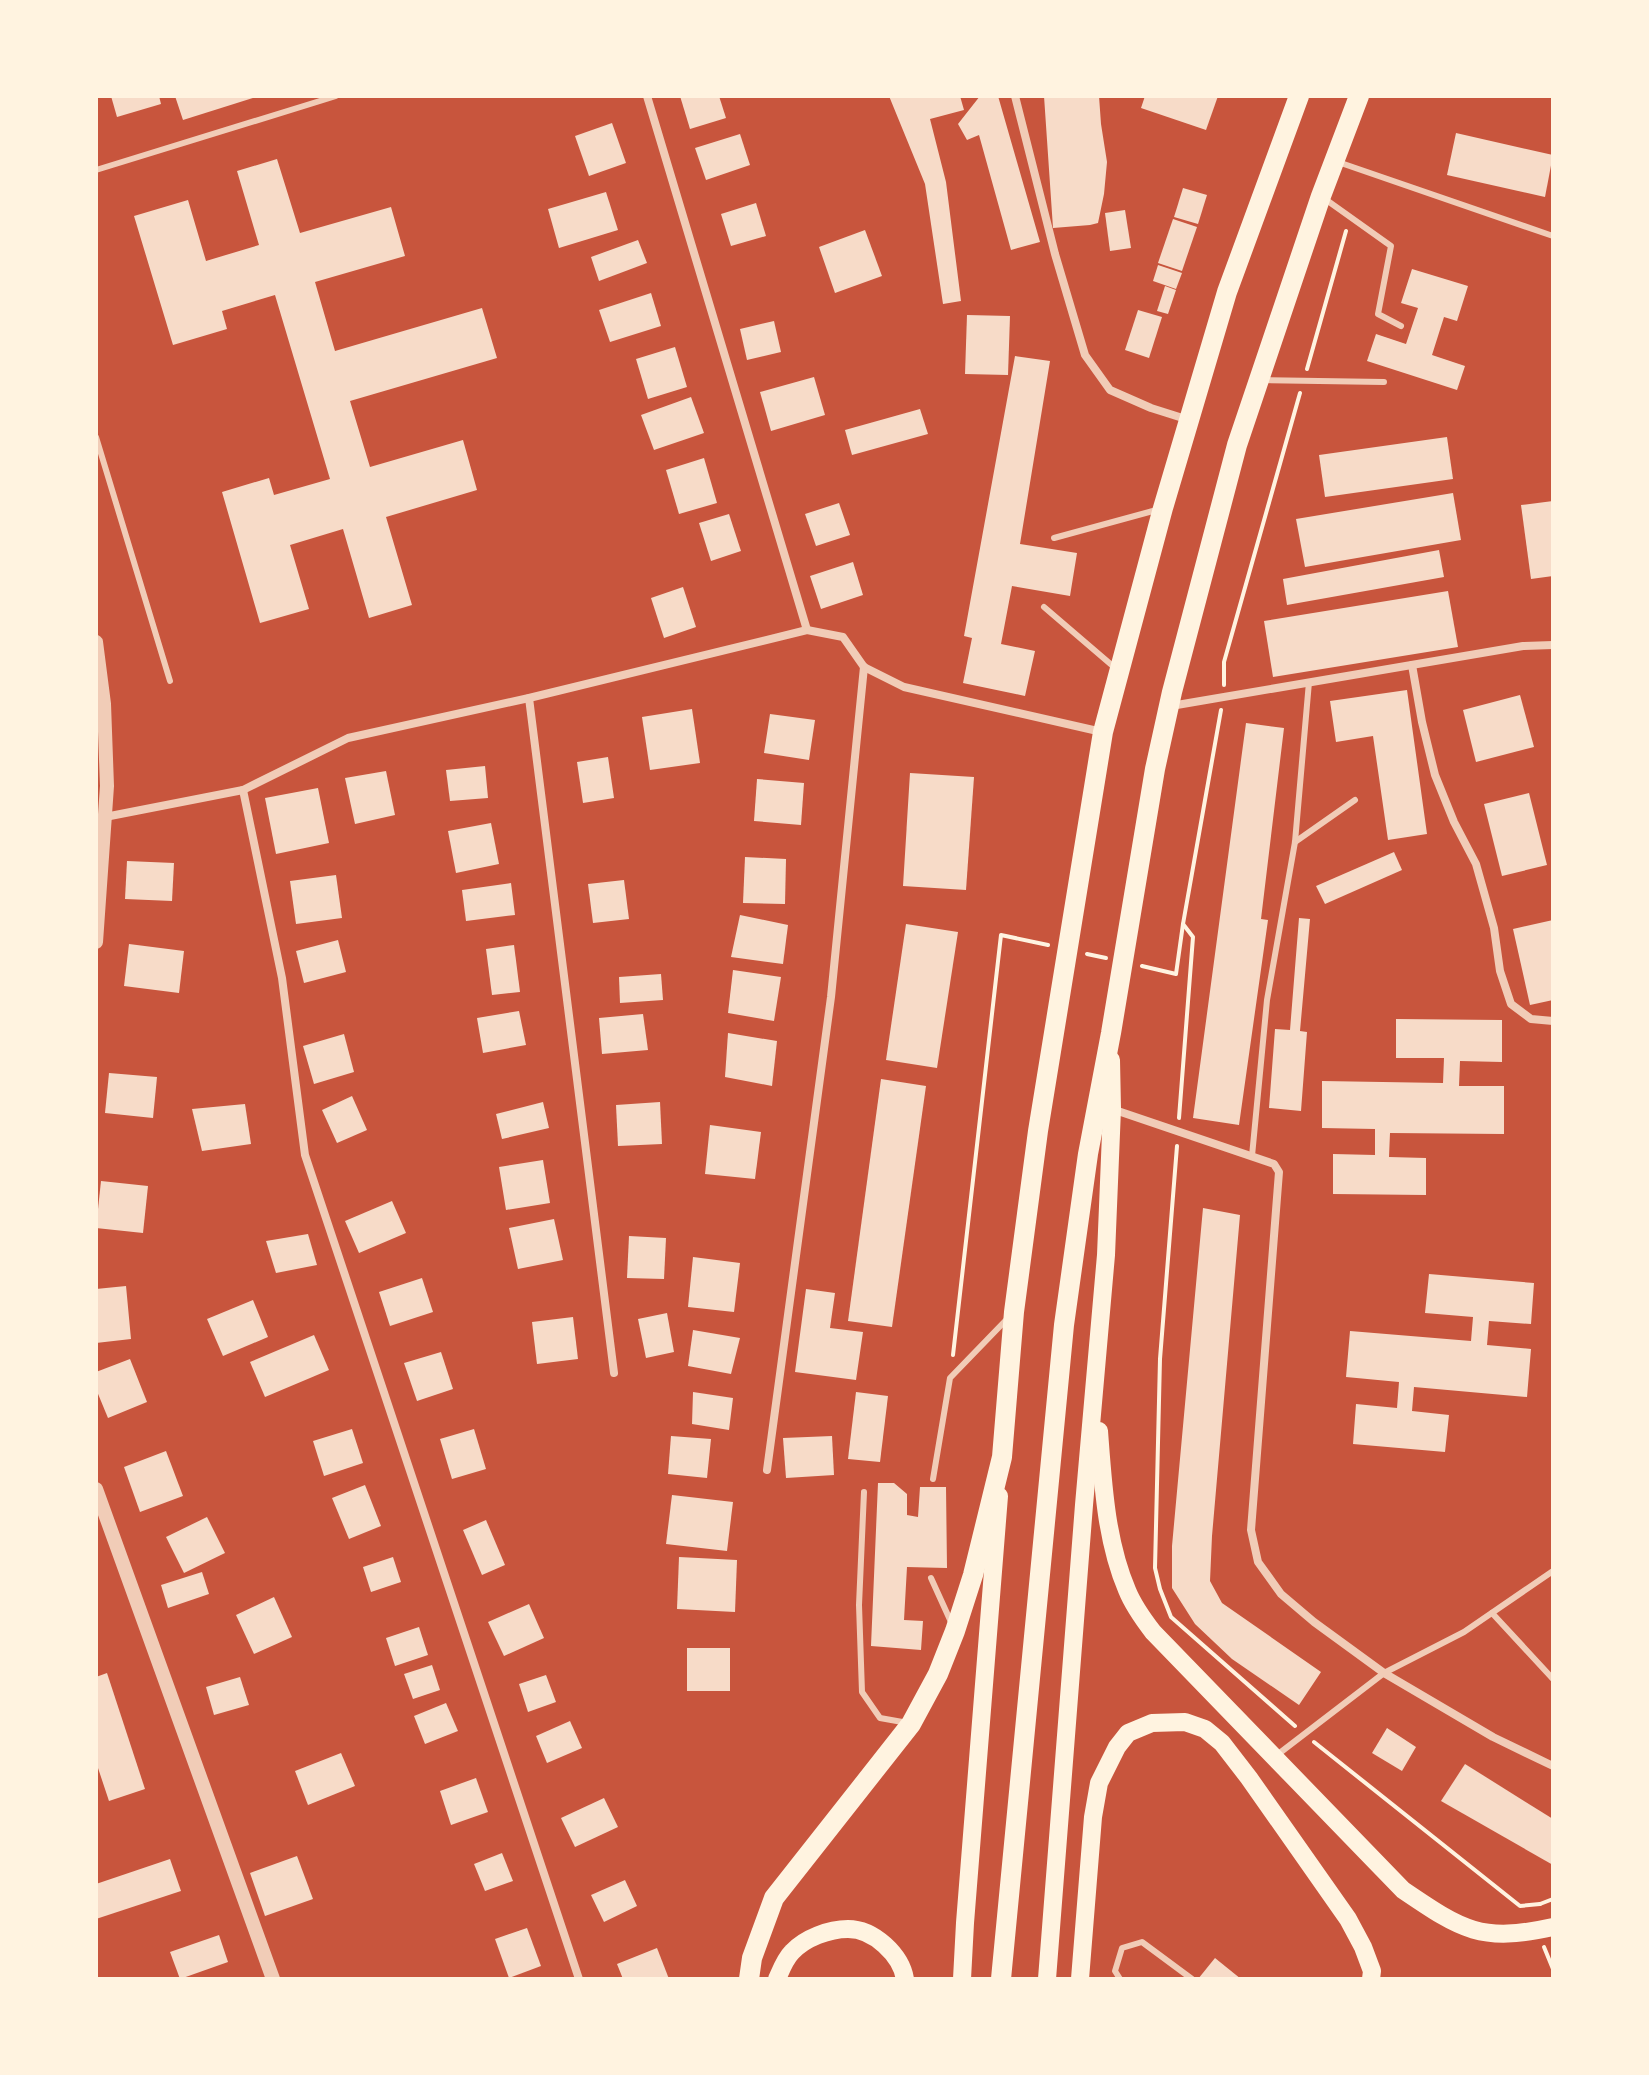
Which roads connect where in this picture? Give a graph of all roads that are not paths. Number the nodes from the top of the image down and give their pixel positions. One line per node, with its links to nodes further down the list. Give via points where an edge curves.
1 (336, 96): 7 (lane)
2 (647, 96): 18 (street)
3 (1015, 96): 13 (street, via 1085,355 1110,390)
4 (1299, 96): 13 (highway, via 1227,292)
5 (1359, 96): 6 (highway)
6 (1334, 161): 8 (highway); 9 (lane)
7 (96, 170)
8 (1321, 196): 10 (lane, via 1391,246 1378,314); 11 (highway)
9 (1553, 236)
10 (1401, 326)
11 (1258, 380): 12 (lane); 27 (highway)
12 (1384, 382)
13 (1190, 420): 15 (highway)
14 (96, 437): 24 (lane)
15 (1163, 508): 16 (lane); 23 (highway)
16 (1054, 538)
17 (1044, 607): 23 (lane)
18 (807, 630): 22 (street, via 843,637); 26 (street)
19 (96, 643): 31 (street, via 104,704)
20 (1553, 645): 21 (street)
21 (1412, 665): 25 (street); 35 (street, via 1435,775 1476,864 1511,1004 1531,1019)
22 (864, 667): 28 (street, via 904,687); 43 (street, via 831,997)
23 (1119, 671): 28 (highway)
24 (170, 681)
25 (1309, 682): 27 (street); 32 (lane)
26 (529, 698): 29 (street, via 348,738); 40 (street)
27 (1169, 706): 36 (highway)
28 (1103, 732): 39 (highway)
29 (243, 790): 31 (street); 58 (street, via 282,978 305,1155)
30 (1355, 800): 32 (lane)
31 (105, 817): 33 (street)
32 (1295, 842): 38 (lane, via 1267,1000)
33 (97, 917): 34 (street)
34 (96, 942)
35 (1553, 1021)
36 (1111, 1033): 37 (main road); 63 (highway, via 1064,1325)
37 (1112, 1109): 38 (street); 41 (main road)
38 (1252, 1156): 51 (street, via 1274,1164 1279,1172 1251,1530 1258,1562 1281,1594)
39 (1014, 1312): 42 (highway); 44 (lane, via 950,1378)
40 (614, 1373)
41 (1096, 1374): 54 (main road, via 1109,1525 1127,1591 1153,1632); 64 (main road)
42 (1002, 1457): 50 (highway); 62 (main road)
43 (767, 1470)
44 (933, 1479)
45 (96, 1489): 57 (street)
46 (864, 1492): 53 (lane, via 862,1692 880,1718)
47 (1553, 1571): 49 (lane)
48 (931, 1578): 50 (lane)
49 (1492, 1613): 51 (lane); 52 (lane)
50 (955, 1631): 53 (highway)
51 (1384, 1673): 54 (lane); 55 (street)
52 (1553, 1679)
53 (911, 1724): 59 (highway, via 774,1898)
54 (1274, 1757): 56 (main road, via 1403,1890 1444,1918 1501,1935)
55 (1553, 1766)
56 (1553, 1927)
57 (273, 1979)
58 (579, 1979)
59 (749, 1979)
60 (777, 1979): 61 (main road, via 790,1953 808,1940 848,1929 881,1942 896,1957)
61 (905, 1979)
62 (962, 1979)
63 (1001, 1979)
64 (1047, 1979)
65 (1080, 1979): 68 (main road, via 1099,1783 1128,1733 1152,1723 1185,1722 1205,1729 1240,1766 1353,1928)
66 (1120, 1979): 67 (lane, via 1115,1971 1122,1948 1142,1942)
67 (1192, 1979)
68 (1371, 1979)

